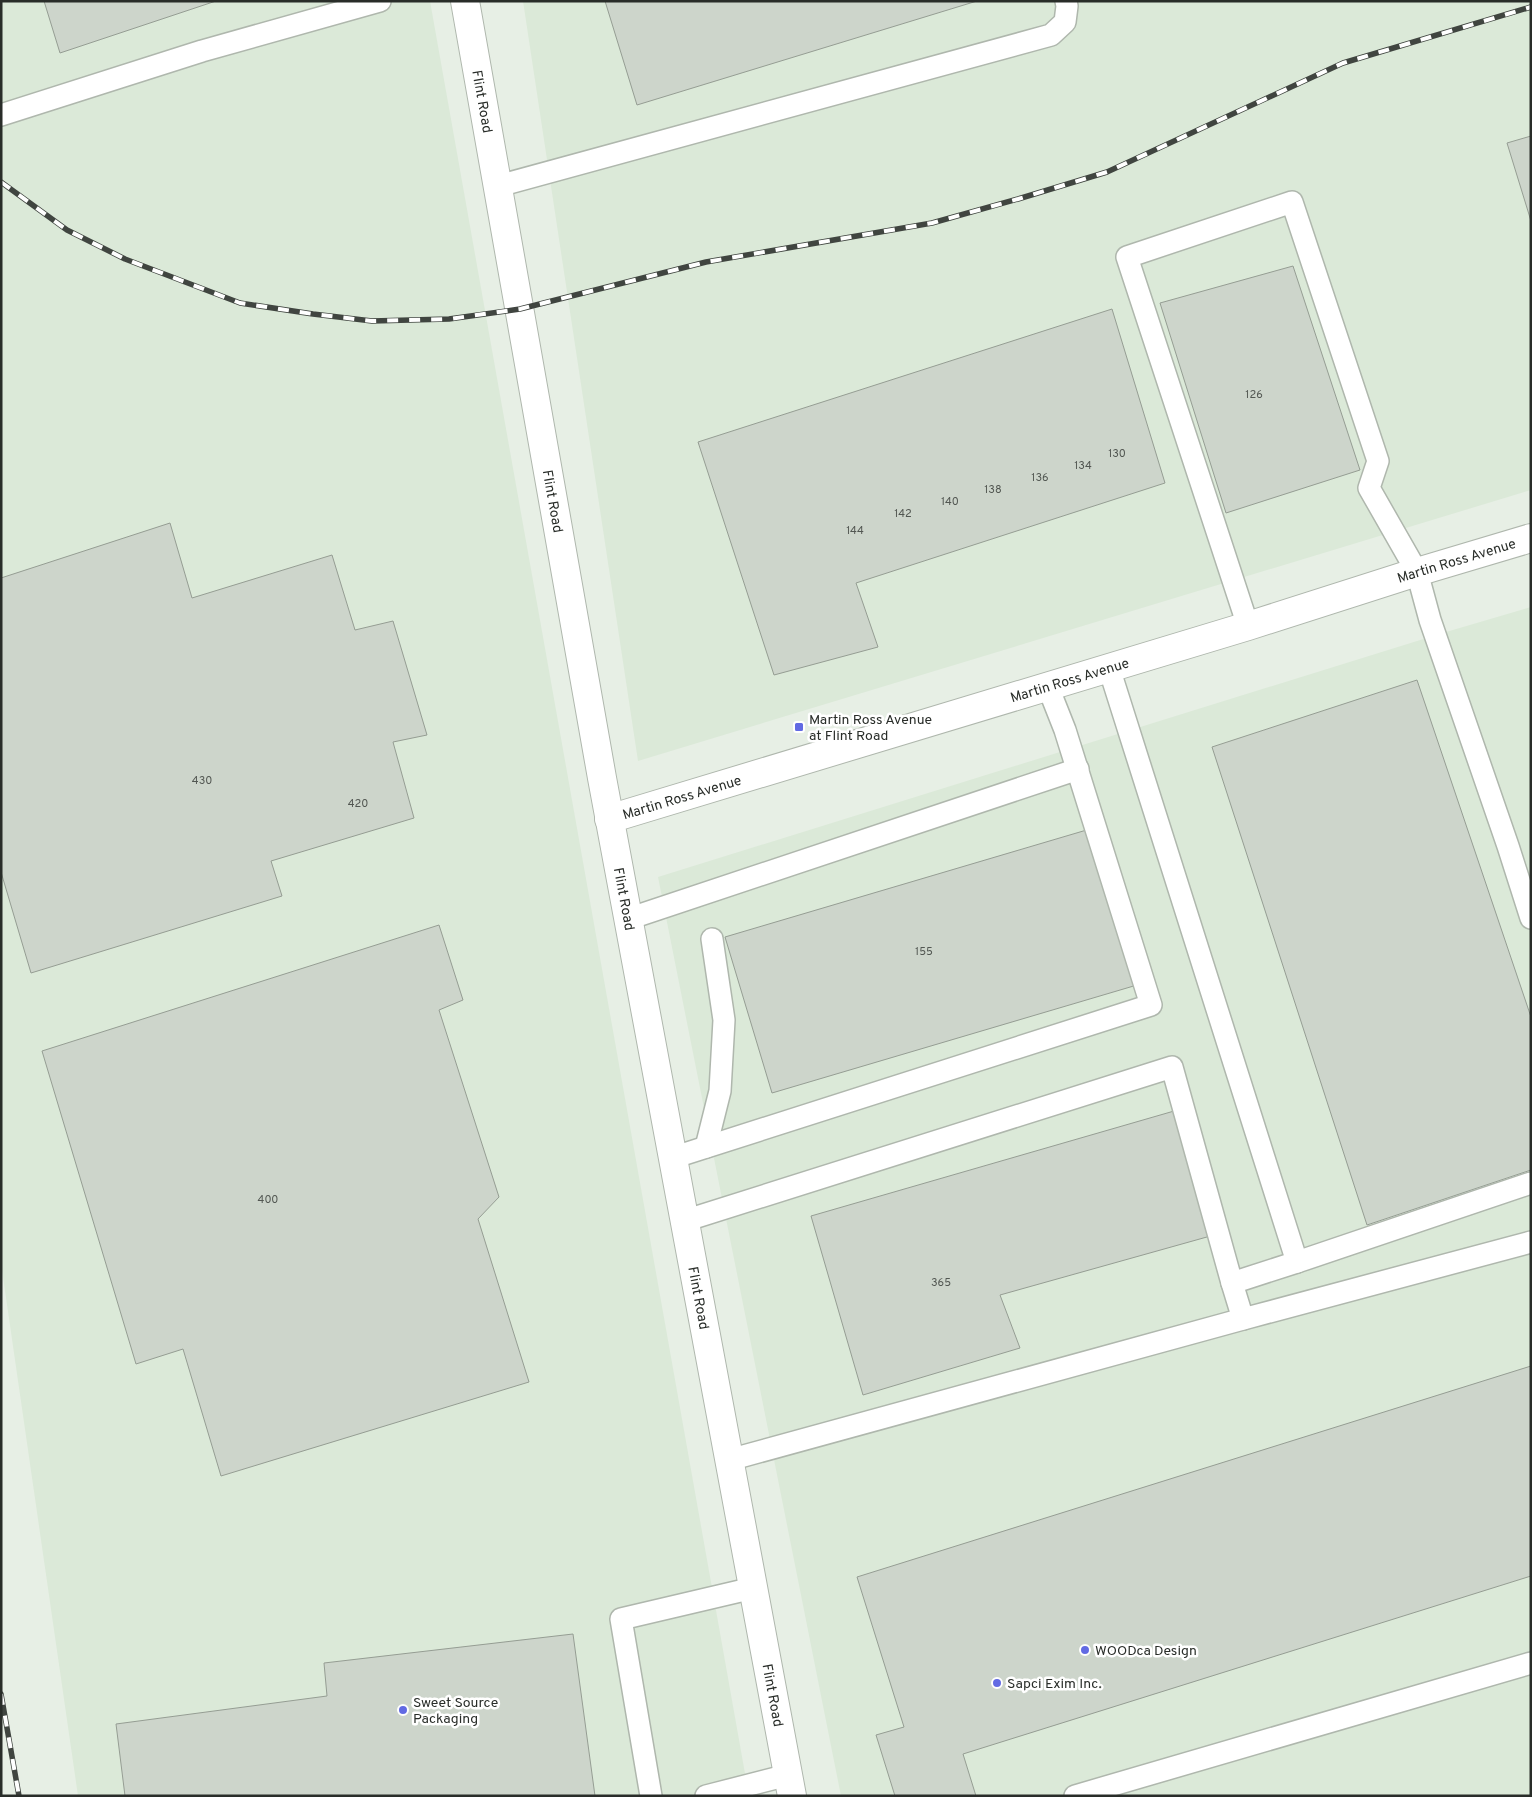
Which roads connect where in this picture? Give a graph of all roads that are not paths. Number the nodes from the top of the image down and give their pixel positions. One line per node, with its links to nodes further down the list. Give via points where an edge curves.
1 (380, 1): 4 (lane)
2 (466, 1): 6 (street, Flint Road)
3 (1066, 1): 6 (lane, via 1065,22 1051,35)
4 (325, 9): 5 (lane)
5 (1, 115)
6 (498, 186): 13 (street, Flint Road)
7 (1531, 538): 8 (street, Martin Ross Avenue)
8 (1417, 572): 9 (street, Martin Ross Avenue); 9 (lane, via 1369,488 1378,461 1292,202 1127,257); 14 (lane, via 1430,620)
9 (1248, 626): 10 (street, Martin Ross Avenue)
10 (1108, 668): 11 (street, Martin Ross Avenue); 22 (lane)
11 (1048, 686): 12 (lane); 13 (street, Martin Ross Avenue)
12 (1078, 769): 15 (lane); 17 (lane, via 1151,1005)
13 (609, 819): 15 (street, Flint Road)
14 (1531, 918)
15 (628, 919): 18 (street, Flint Road)
16 (712, 939): 17 (lane, via 724,1020 720,1092)
17 (706, 1146): 18 (lane)
18 (672, 1158): 20 (street, Flint Road)
19 (1531, 1183): 22 (lane)
20 (684, 1221): 23 (lane, via 1172,1067); 25 (street, Flint Road)
21 (1531, 1242): 24 (lane)
22 (1297, 1262): 23 (lane)
23 (1232, 1283): 24 (lane)
24 (1243, 1319): 25 (lane)
25 (729, 1460): 26 (street, Flint Road)
26 (752, 1588): 28 (street, Flint Road); 29 (lane, via 621,1620)
27 (1531, 1663): 31 (lane)
28 (790, 1785): 30 (lane)
29 (650, 1796)
30 (706, 1796)
31 (1075, 1796)

